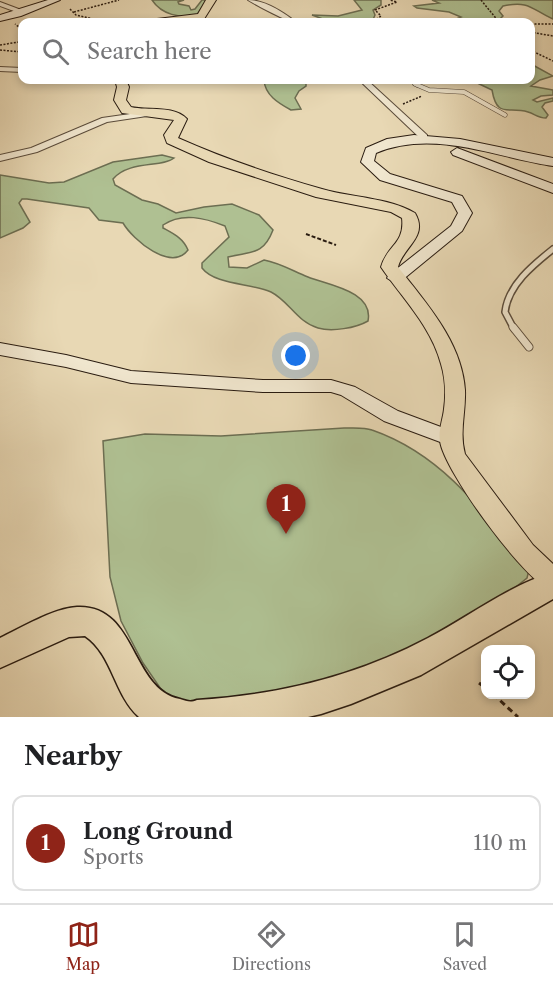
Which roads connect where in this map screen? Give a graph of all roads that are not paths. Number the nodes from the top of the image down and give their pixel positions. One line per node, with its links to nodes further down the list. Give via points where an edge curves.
1 (57, 0): 5 (main road)
2 (211, 0): 7 (main road, via 201,17)
3 (251, 0): 8 (street)
4 (0, 4): 5 (street)
5 (22, 12): 6 (main road)
6 (0, 18)
7 (192, 18)
8 (285, 18)
9 (0, 69): 10 (street)
10 (18, 70)
11 (122, 84): 14 (main road, via 122,106)
12 (367, 84): 16 (street)
13 (415, 84): 15 (lane, via 428,90 463,92)
14 (144, 114): 18 (street, via 105,120 34,150); 22 (main road, via 181,119 172,140 214,159 321,194 405,212 412,224 409,240 389,262)
15 (505, 115)
16 (424, 137): 17 (main road); 22 (main road, via 405,138 378,147 370,151 367,162 385,177 457,200 465,213 457,228)
17 (443, 140): 19 (main road); 20 (main road, via 460,153)
18 (0, 158)
19 (553, 162)
20 (553, 189)
21 (553, 249): 23 (lane, via 517,281 505,309)
22 (395, 278): 25 (main road, via 430,320 451,363 455,407)
23 (529, 347)
24 (0, 349): 25 (main road, via 158,381 332,386 392,416)
25 (450, 438): 26 (main road, via 453,454 466,475 524,552)
26 (553, 581)
27 (553, 586): 29 (highway, via 530,594 436,650)
28 (0, 653): 30 (highway, via 76,621 91,622 105,632 141,694 156,709)
29 (315, 707): 31 (highway)
30 (184, 717)
31 (197, 717)

